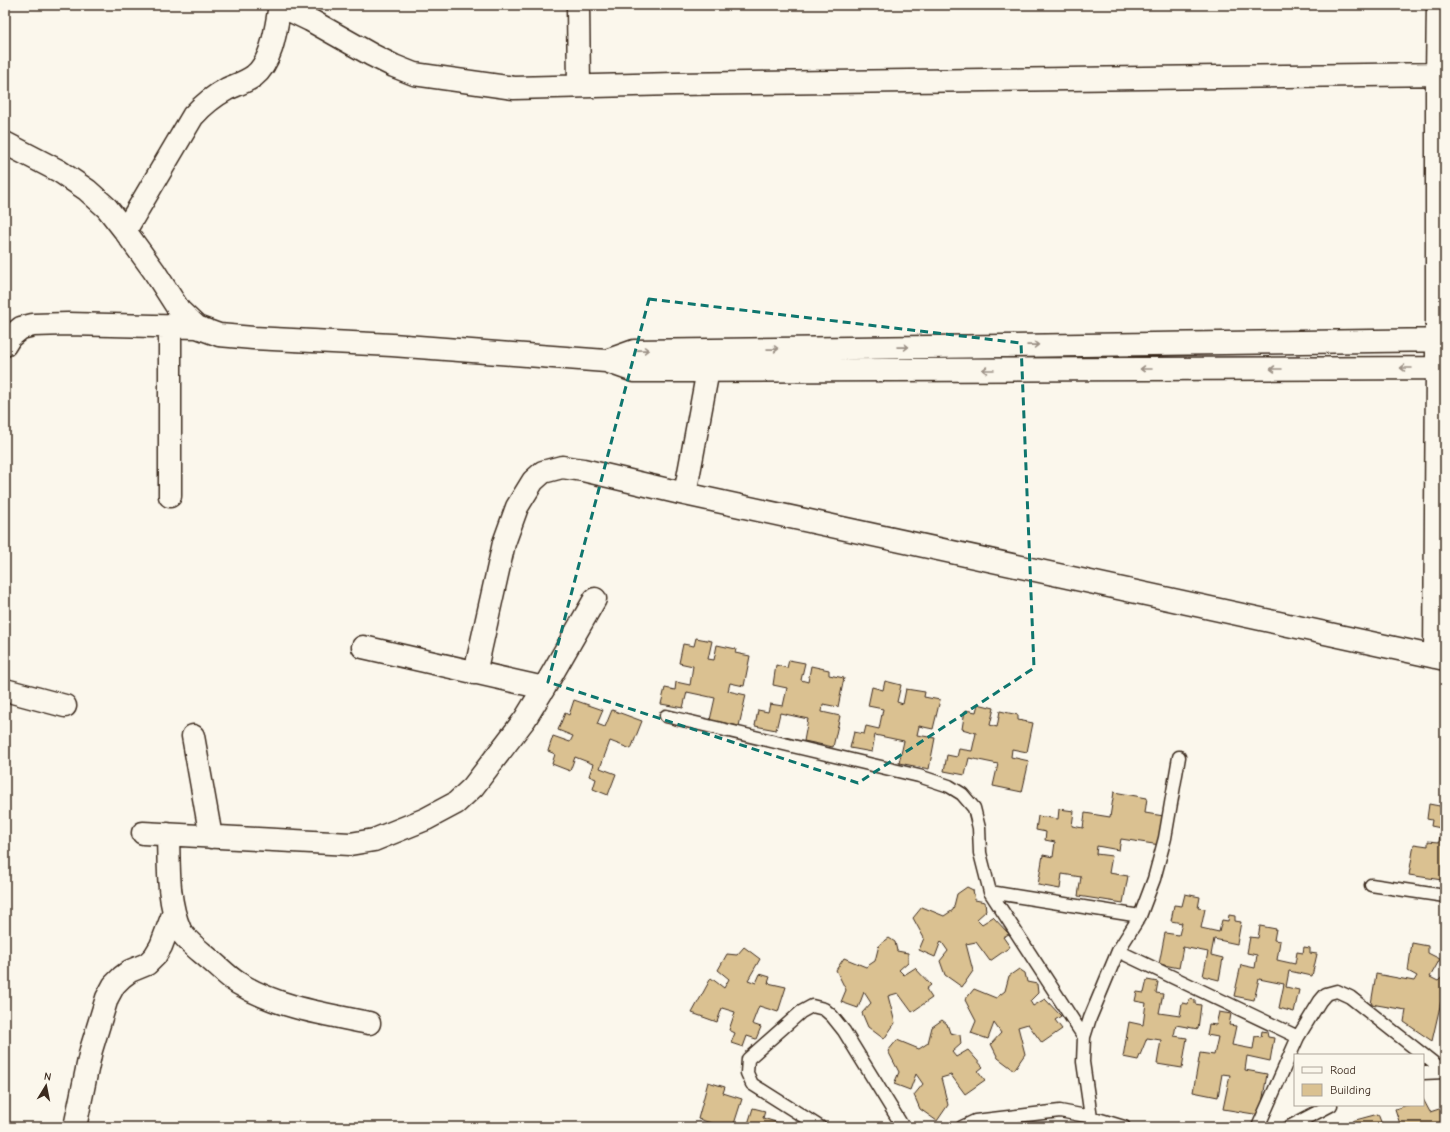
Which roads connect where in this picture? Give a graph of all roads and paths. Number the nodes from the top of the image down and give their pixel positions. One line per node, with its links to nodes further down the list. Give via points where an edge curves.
1 (280, 5): 5 (street, via 377,58 414,74 514,88); 7 (street, via 273,43 265,62 255,75 206,102 193,116)
2 (578, 5): 5 (street)
3 (1438, 5): 4 (street)
4 (1441, 74): 5 (street); 11 (street)
5 (579, 86)
6 (5, 143): 7 (street, via 59,171 87,190 107,208)
7 (125, 231): 9 (street, via 179,310)
8 (170, 326): 9 (street); 10 (street, via 32,325 21,328); 16 (street)
9 (197, 327): 12 (street, via 219,335 253,338 392,345)
10 (7, 339)
11 (1441, 340): 12 (street, one-way to 11, via 634,350); 13 (street)
12 (606, 361): 14 (street, via 634,371)
13 (1441, 368): 14 (street, one-way to 14); 19 (street)
14 (708, 370): 15 (street)
15 (685, 494): 19 (street); 20 (street, via 583,470 562,467 543,472 533,481 518,507 504,543)
16 (170, 496)
17 (595, 599): 21 (street)
18 (363, 647): 20 (street)
19 (1440, 658)
20 (475, 673): 21 (street)
21 (544, 688): 29 (street, via 525,719 473,787 456,803 426,819 374,840 350,844)
22 (5, 690): 23 (street)
23 (66, 706)
24 (666, 716): 31 (lane, via 919,776 949,786 962,794 974,808 979,828 980,853)
25 (193, 736): 29 (street)
26 (1179, 758): 34 (lane, via 1165,838 1154,879)
27 (143, 833): 28 (street)
28 (168, 834): 29 (street); 33 (street)
29 (211, 837)
30 (1372, 885): 32 (lane)
31 (990, 892): 34 (lane); 37 (lane)
32 (1445, 896)
33 (174, 912): 36 (street, via 181,932 194,947 237,982 259,995 286,1005); 45 (street, via 156,956 147,964 122,977 107,998 90,1050)
34 (1140, 916): 35 (lane)
35 (1118, 951): 37 (lane); 38 (lane)
36 (369, 1023)
37 (1084, 1037): 44 (lane, via 1082,1062)
38 (1298, 1037): 39 (lane, via 1320,1001 1326,994 1337,991 1350,997); 50 (lane)
39 (1422, 1054)
40 (1424, 1055): 41 (lane)
41 (1445, 1072): 42 (lane)
42 (1424, 1073)
43 (1329, 1106): 51 (lane)
44 (1091, 1117): 48 (lane, via 1060,1111 975,1122); 49 (lane)
45 (75, 1127)
46 (820, 1127): 47 (lane, via 752,1084 747,1073 748,1059 800,1012 812,1006 824,1008 844,1031)
47 (903, 1127)
48 (962, 1127)
49 (1124, 1127)
50 (1258, 1127)
51 (1289, 1127)

